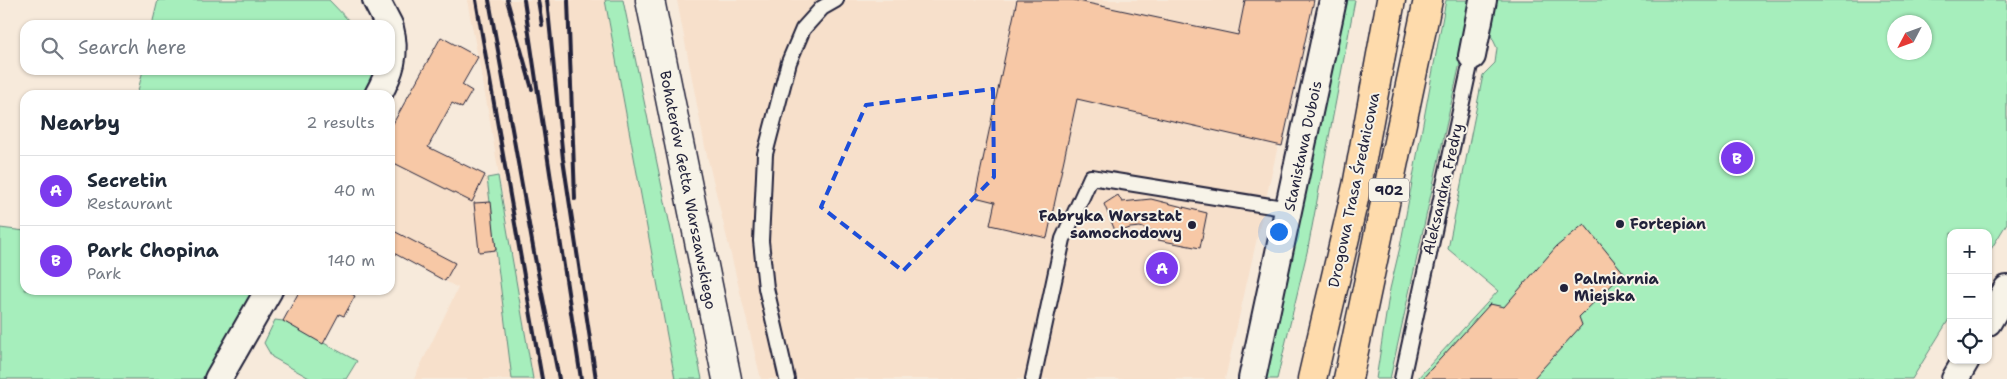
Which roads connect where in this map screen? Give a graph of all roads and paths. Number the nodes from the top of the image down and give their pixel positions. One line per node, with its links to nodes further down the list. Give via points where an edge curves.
1 (376, 0): 8 (street)
2 (650, 0): 16 (main road, Bohaterów Getta Warszawskiego)
3 (836, 0): 17 (lane, via 822,8 803,28 789,62 765,154 761,241 766,288)
4 (1333, 0): 12 (street, Stanisława Dubois)
5 (1391, 0): 20 (main road, Drogowa Trasa Średnicowa / 902, via 1357,186)
6 (1428, 0): 21 (main road, 902)
7 (1483, 0): 9 (street, Aleksandra Fredry)
8 (386, 20)
9 (1472, 56): 22 (lane, Aleksandra Fredry)
10 (389, 75): 11 (street)
11 (381, 90)
12 (1289, 209): 18 (lane, via 1091,178 1063,239); 19 (street, Stanisława Dubois)
13 (266, 295): 15 (street)
14 (1964, 364): 23 (street)
15 (218, 379)
16 (727, 379)
17 (787, 379)
18 (1033, 379)
19 (1252, 379)
20 (1312, 379)
21 (1348, 379)
22 (1402, 379)
23 (1955, 379)

